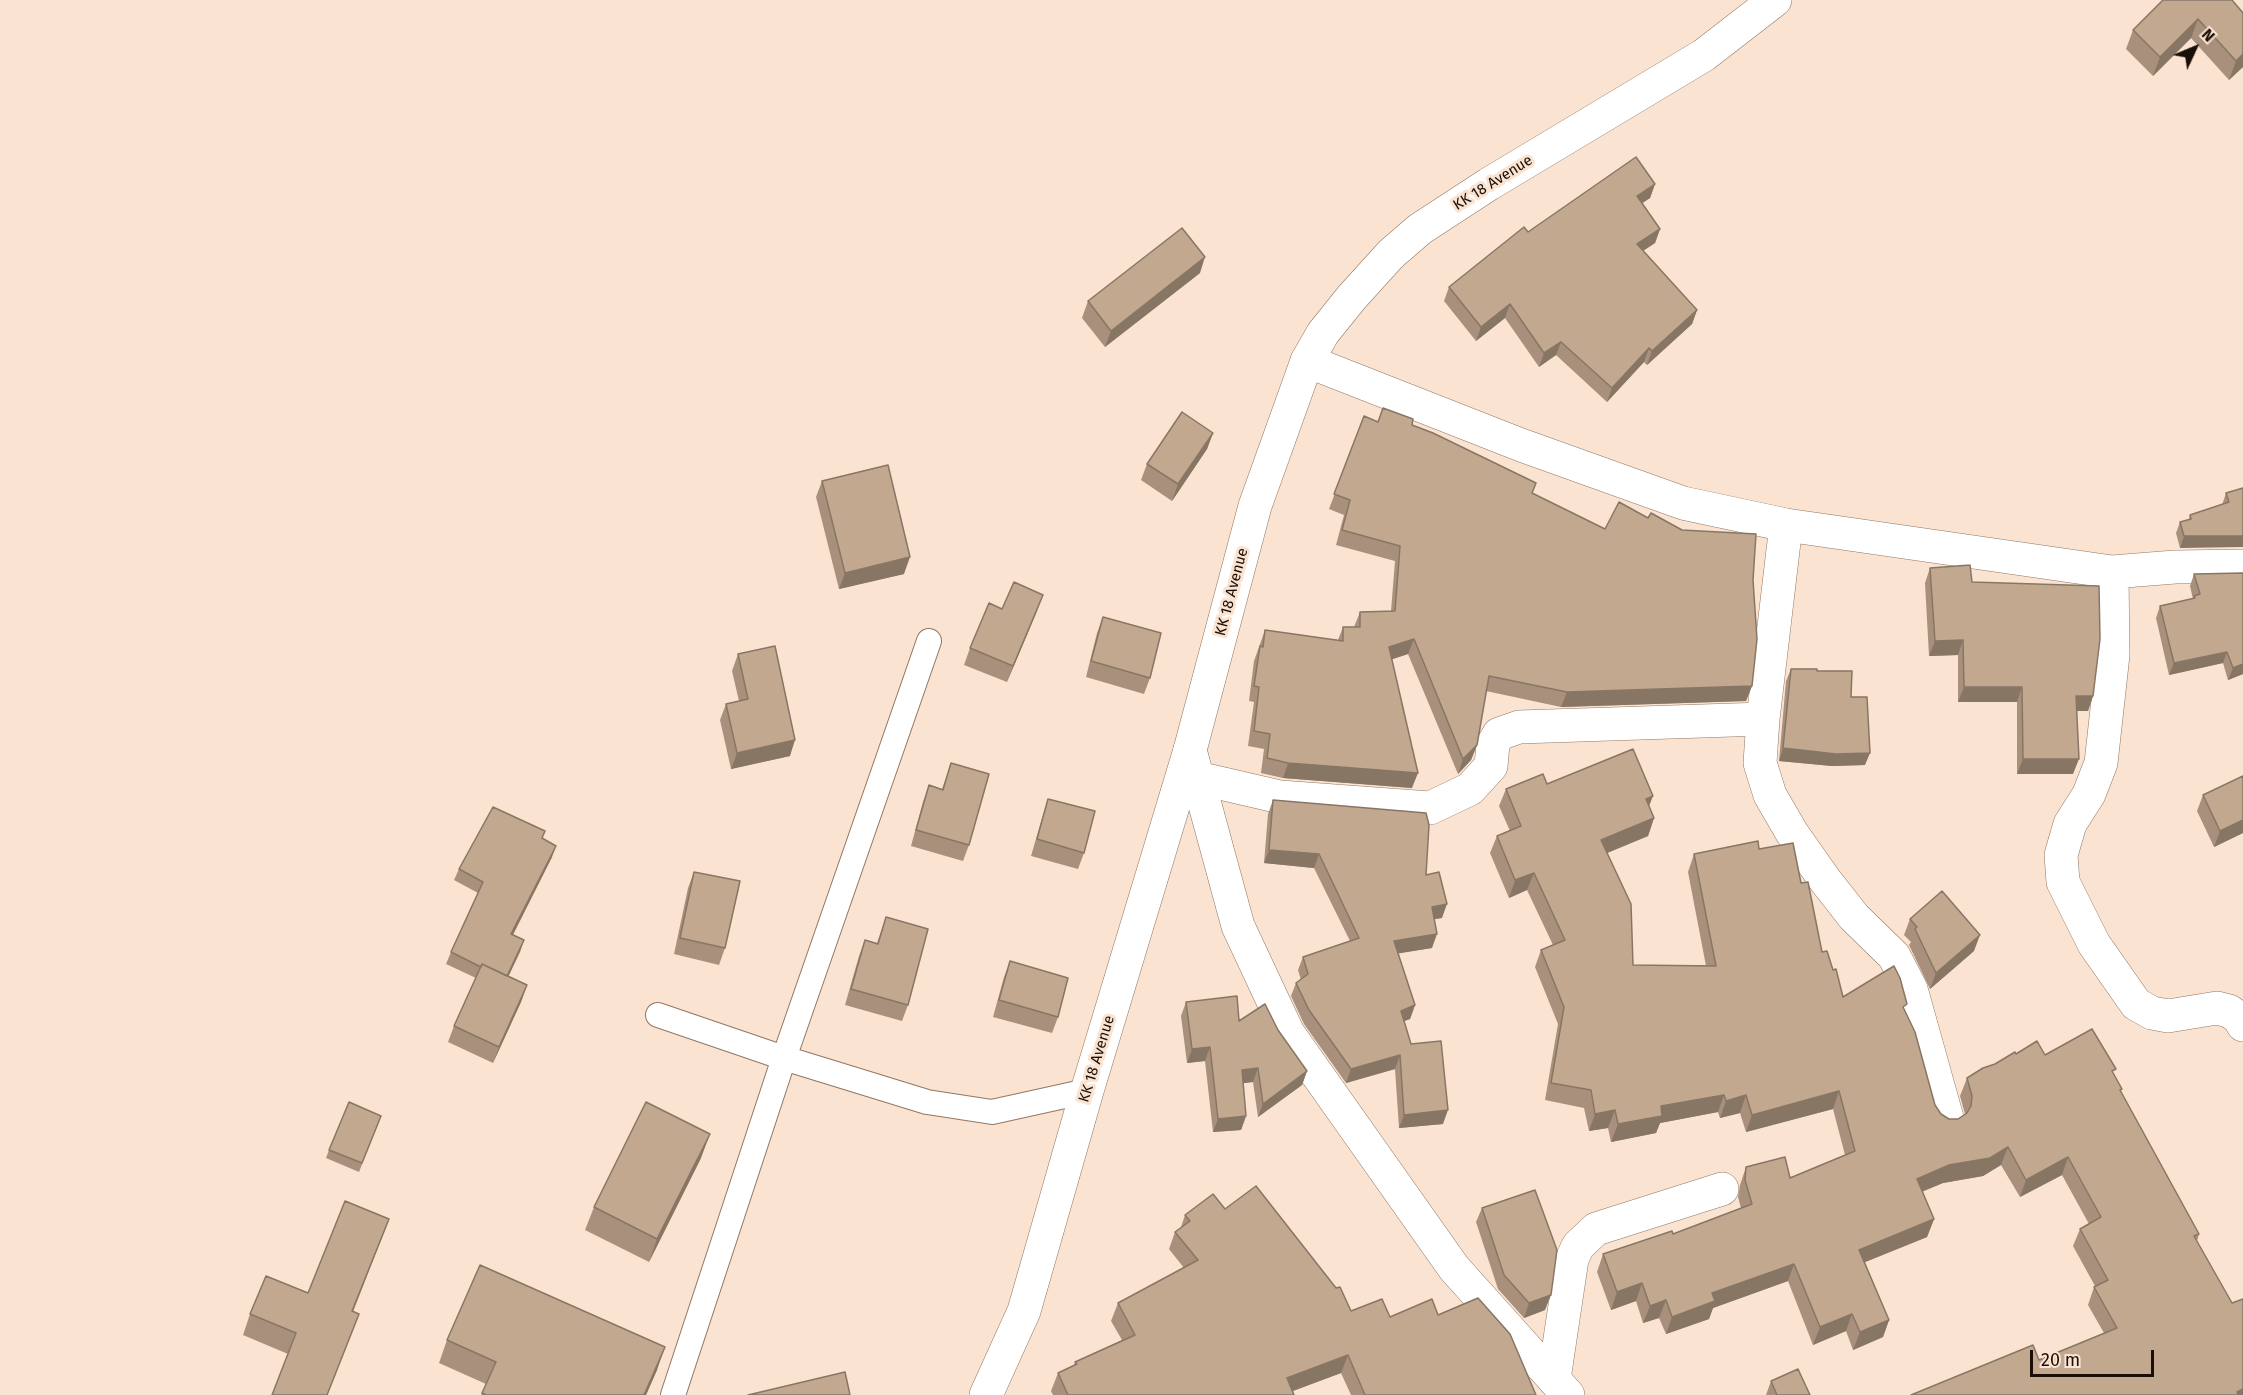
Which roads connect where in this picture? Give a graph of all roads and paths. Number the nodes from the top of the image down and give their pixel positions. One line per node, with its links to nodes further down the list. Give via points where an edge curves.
1 (1776, 0): 2 (street, KK 18 Avenue, via 1704,55 1420,229 1352,297 1323,333)
2 (1307, 361): 3 (street, via 1683,503); 8 (street, KK 18 Avenue, via 1255,506)
3 (1786, 525): 5 (street); 7 (street)
4 (2243, 566): 5 (street)
5 (2112, 572): 10 (street, via 2113,656 2101,763 2089,794 2070,824 2061,855 2063,882 2094,944 2136,1004 2168,1016 2217,1008)
6 (929, 641): 11 (lane)
7 (1763, 719): 8 (street, via 1519,727 1499,734 1493,744 1491,765 1470,789 1430,808 1280,797); 13 (street, via 1760,763 1770,795 1825,880 1854,917 1894,956 1911,989)
8 (1194, 764): 12 (street, KK 18 Avenue); 15 (street, via 1238,926 1287,1033 1454,1268)
9 (658, 1015): 11 (lane)
10 (2241, 1018)
11 (784, 1058): 12 (lane, via 927,1102 992,1112); 16 (lane)
12 (1087, 1091): 17 (street, KK 18 Avenue, via 1024,1311)
13 (1947, 1118)
14 (1722, 1189): 15 (street, via 1596,1229 1578,1246 1572,1259)
15 (1561, 1387)
16 (673, 1395)
17 (986, 1395)

